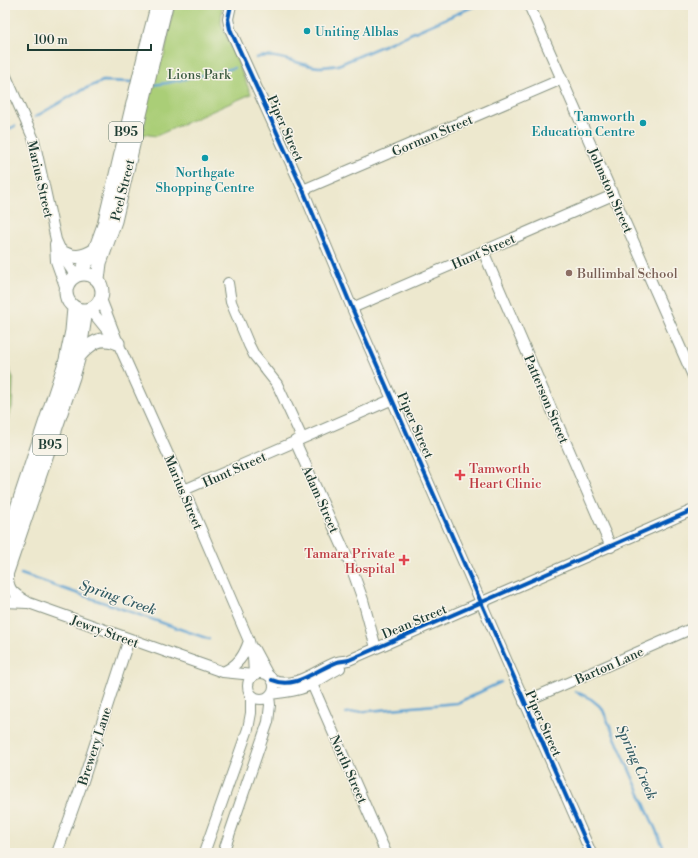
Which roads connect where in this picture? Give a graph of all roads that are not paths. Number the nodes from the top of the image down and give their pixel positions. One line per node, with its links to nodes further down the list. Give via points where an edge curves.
1 (157, 5): 10 (main road, Peel Street / B95, via 104,225)
2 (166, 5): 13 (main road, Peel Street / B95, via 115,221 100,263)
3 (231, 5): 7 (street, Piper Street, via 228,19 230,29)
4 (529, 5): 6 (street, Johnston Street)
5 (5, 74): 9 (street, Marius Street, via 34,140)
6 (562, 79): 7 (street, Gorman Street); 8 (street, Johnston Street)
7 (303, 190): 17 (street, Piper Street)
8 (613, 195): 11 (street, Hunt Street); 21 (street, Johnston Street)
9 (58, 246): 10 (main road, via 70,256 81,257); 12 (street, Marius Street); 15 (street, Marius Street, via 56,261)
10 (95, 250): 12 (main road, Peel Street / B95)
11 (483, 251): 17 (street, Hunt Street); 27 (street, Patterson Street)
12 (77, 274): 13 (main road, via 89,274); 15 (main road, B95, via 70,279)
13 (98, 280): 16 (main road, B95, via 102,287)
14 (228, 283): 23 (street, Adam Street, via 231,302 249,345 278,384)
15 (66, 289): 18 (main road, B95, via 68,302)
16 (101, 299): 18 (main road, via 95,307); 19 (street, Marius Street)
17 (352, 308): 22 (street, Piper Street)
18 (84, 309): 19 (street, Marius Street); 20 (main road, B95); 26 (main road, B95, via 72,331 66,360)
19 (118, 343): 20 (main road, via 105,339 86,349); 24 (street, Marius Street)
20 (79, 356): 28 (main road, B95)
21 (693, 376)
22 (393, 399): 23 (street, Hunt Street); 31 (street, Piper Street)
23 (299, 440): 24 (street, Hunt Street); 35 (street, Adam Street, via 364,600)
24 (184, 490): 34 (street, Marius Street)
25 (693, 510): 27 (street, Dean Street)
26 (5, 544)
27 (611, 547): 31 (street, Dean Street)
28 (6, 574): 30 (street, Jewry Street, via 11,590)
29 (5, 602): 30 (street)
30 (29, 603): 33 (street, Jewry Street)
31 (482, 603): 35 (street, Dean Street); 43 (street, Piper Street)
32 (693, 628): 43 (street, Barton Lane)
33 (129, 639): 37 (street, Jewry Street); 45 (street, Brewery Lane)
34 (249, 641): 37 (street, via 242,658); 38 (street, Marius Street); 39 (street, Marius Street)
35 (376, 648): 36 (street, Dean Street)
36 (349, 660): 39 (street, Dean Street, via 338,662 296,681 283,683); 40 (street, Dean Street)
37 (223, 672): 38 (street, Jewry Street); 41 (street, Jewry Street)
38 (253, 675): 39 (street, via 261,673); 41 (street, via 248,681)
39 (270, 678): 42 (street, via 274,687)
40 (312, 684): 42 (street, Dean Street); 44 (street, North Street)
41 (249, 692): 42 (street, via 258,699 266,699); 46 (street, via 251,713 248,729)
42 (270, 695): 47 (street, via 268,722)
43 (524, 702): 48 (street, Piper Street)
44 (383, 852)
45 (57, 853)
46 (204, 853)
47 (223, 853)
48 (591, 853)

